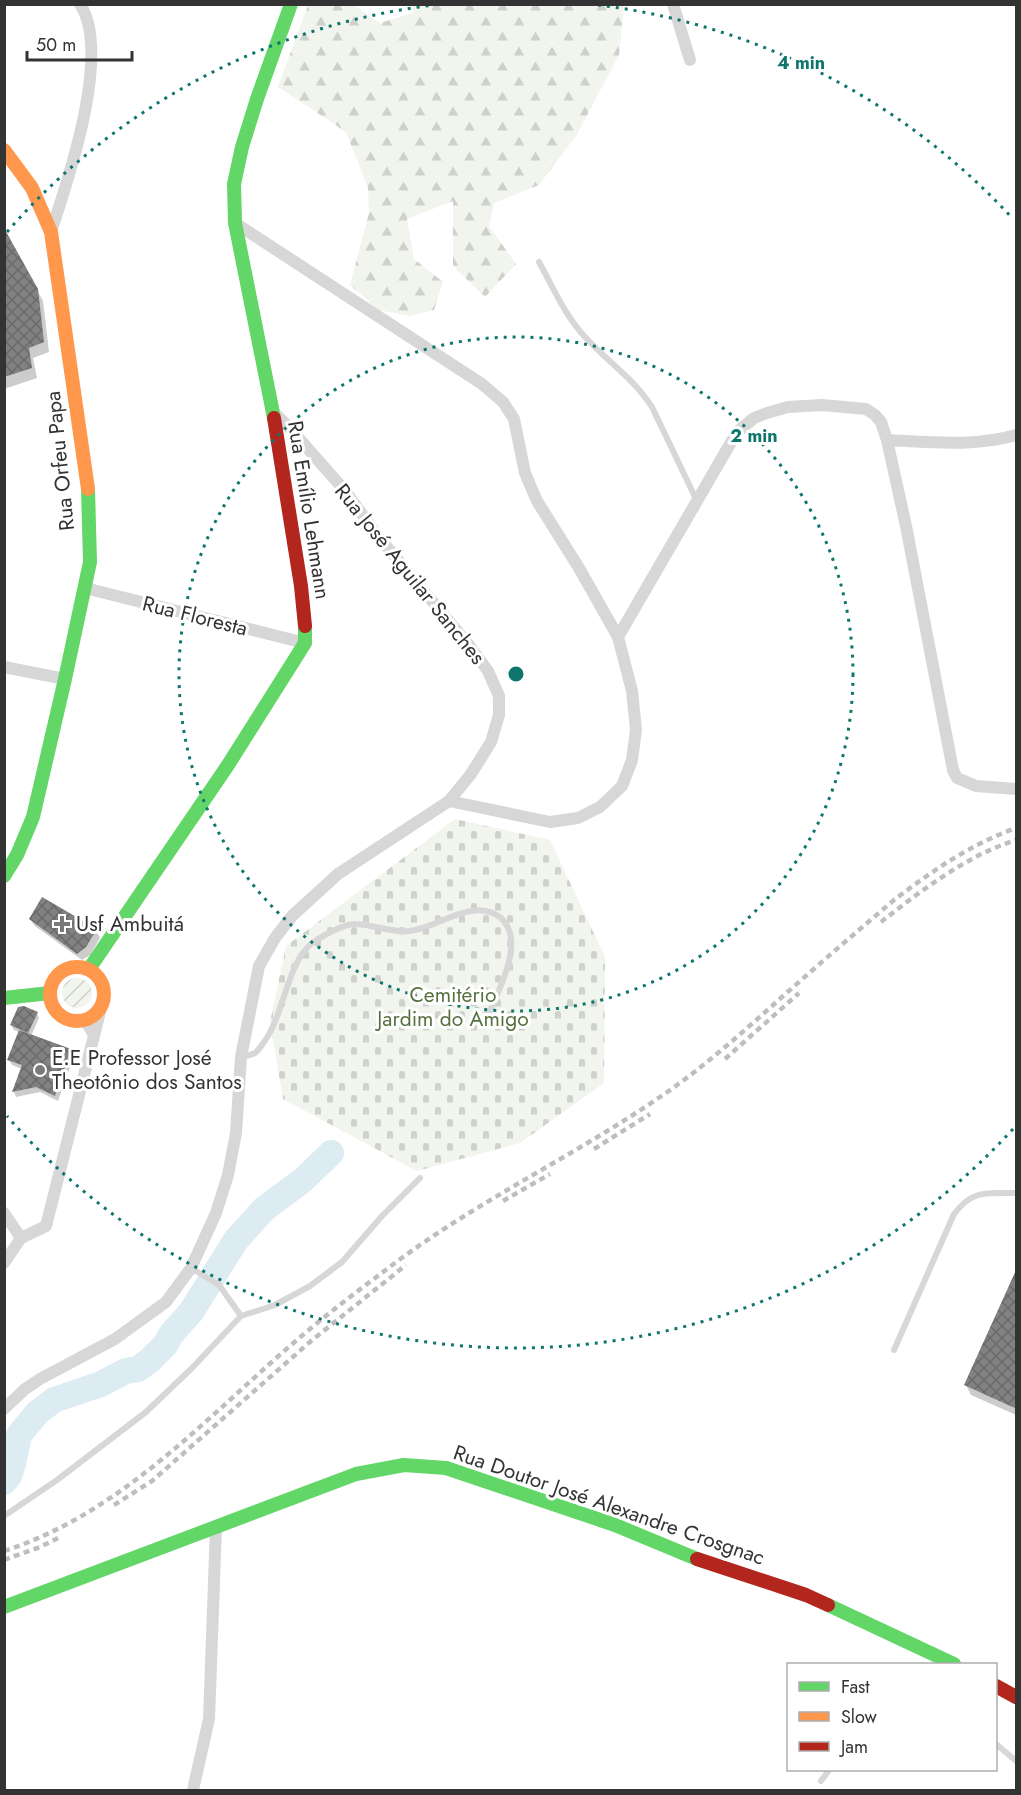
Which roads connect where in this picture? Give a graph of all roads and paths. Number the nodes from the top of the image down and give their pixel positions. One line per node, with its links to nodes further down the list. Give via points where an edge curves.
1 (80, 4): 7 (street, via 88,22 91,77 76,151)
2 (673, 4): 4 (street)
3 (286, 7): 6 (main road, Rua Emílio Lehmann, via 242,147 234,184)
4 (690, 60)
5 (4, 150): 7 (main road, Rua Orfeu Papa, via 32,188)
6 (235, 223): 9 (main road, Rua Emílio Lehmann); 14 (street, via 482,384 503,402 514,419 525,473 537,501)
7 (51, 232): 13 (main road, Rua Orfeu Papa, via 88,492 90,562)
8 (539, 262): 12 (lane, via 584,336 644,394)
9 (273, 412): 15 (main road, Rua Emílio Lehmann, via 301,588); 19 (street, Rua José Aguilar Sanches, via 346,492 488,671 499,696 499,715 491,742)
10 (1017, 435): 11 (street, via 951,443)
11 (887, 440): 12 (street, via 881,422 866,409 822,405 767,412 737,432); 18 (street, via 953,770 957,778 976,786)
12 (697, 500): 14 (street)
13 (85, 588): 15 (street, Rua Floresta); 17 (main road, Rua Orfeu Papa)
14 (618, 637): 19 (street, via 632,692 636,730 632,760 622,786 600,807 578,818 550,822)
15 (305, 643): 21 (main road, via 228,765)
16 (4, 667): 17 (street)
17 (66, 680): 20 (main road, Rua Orfeu Papa, via 33,817)
18 (1017, 789)
19 (448, 801): 28 (street, Rua José Aguilar Sanches, via 338,874 292,916 259,966)
20 (4, 876)
21 (89, 969): 22 (main road, via 65,969 53,981); 24 (main road, via 97,974 105,991)
22 (50, 993): 23 (main road); 25 (main road, via 58,1014 66,1019)
23 (4, 998)
24 (101, 1008): 25 (main road); 27 (street)
25 (85, 1020): 27 (street)
26 (486, 1020): 28 (lane, via 510,961 511,930 492,911 473,910 416,930 398,932 353,924 328,933 301,954 269,1035 255,1053)
27 (94, 1035): 32 (street, via 46,1226)
28 (241, 1057): 34 (street, Rua José Aguilar Sanches, via 236,1133 228,1175)
29 (420, 1178): 35 (lane, via 342,1262 275,1305)
30 (1017, 1193): 36 (lane, via 978,1194 954,1214)
31 (4, 1213): 32 (street)
32 (21, 1238): 33 (street)
33 (4, 1263)
34 (191, 1268): 35 (lane, via 219,1285); 37 (street, Rua José Aguilar Sanches, via 166,1302 115,1339 40,1379)
35 (241, 1316): 38 (lane, via 146,1412)
36 (894, 1350)
37 (4, 1409)
38 (4, 1516)
39 (216, 1527): 40 (main road, Rua Doutor José Alexandre Crosgnac); 41 (main road, Rua Doutor José Alexandre Crosgnac, via 356,1474 404,1465 446,1468 806,1595); 48 (street, via 209,1719)
40 (4, 1607)
41 (950, 1663)
42 (997, 1687): 43 (main road)
43 (1017, 1697)
44 (997, 1745): 45 (lane)
45 (1017, 1761)
46 (828, 1771): 47 (lane)
47 (821, 1782)
48 (193, 1791)

